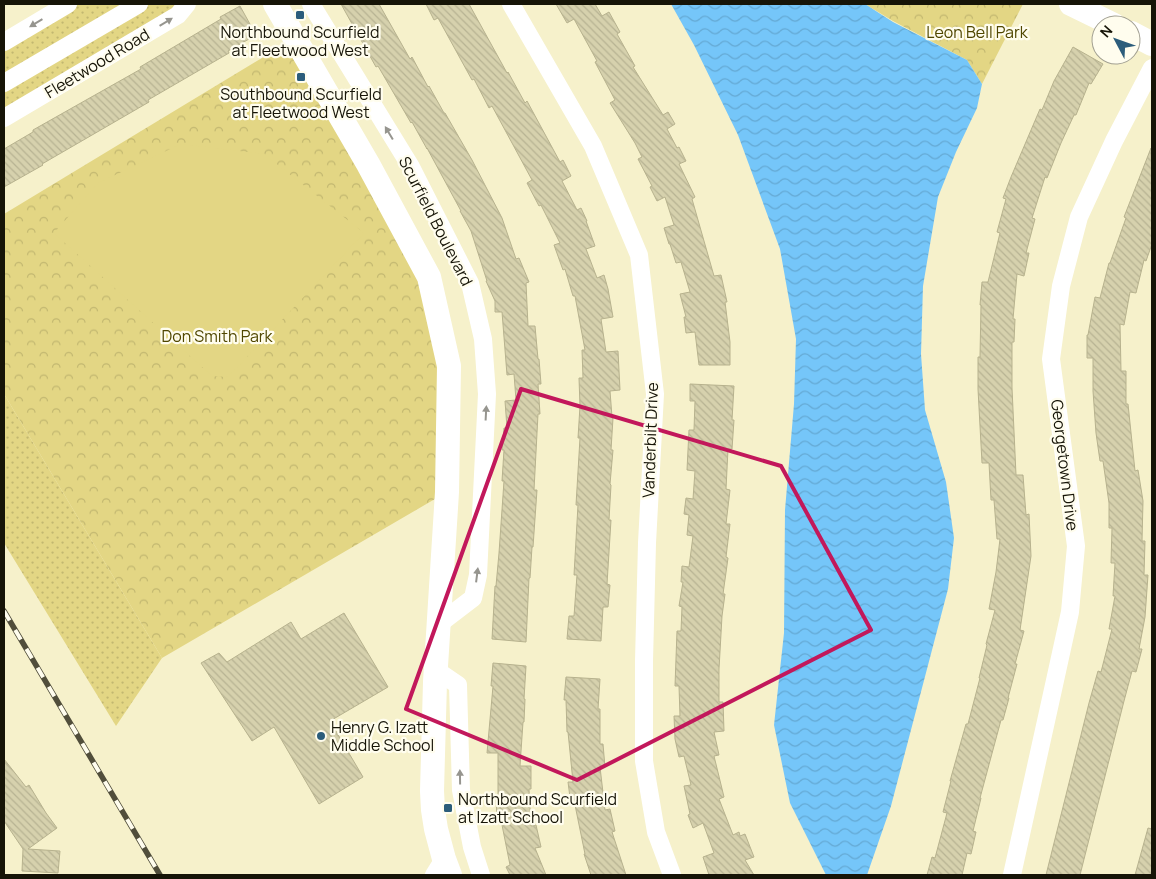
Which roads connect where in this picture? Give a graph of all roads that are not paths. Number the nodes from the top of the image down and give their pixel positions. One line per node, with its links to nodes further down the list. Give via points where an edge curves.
1 (68, 4): 9 (street, one-way to 9)
2 (139, 4): 11 (street, Fleetwood Road)
3 (187, 4): 12 (street, Fleetwood Road, one-way to 3, via 178,15)
4 (274, 4): 13 (street, Scurfield Boulevard, via 368,164 429,277 449,366 447,492)
5 (311, 4): 13 (street, Scurfield Boulevard, one-way to 5, via 473,598 478,575 487,394 482,338 470,283 415,176)
6 (511, 4): 17 (street, Vanderbilt Drive, via 593,146 639,255 654,394 647,543 644,761 656,832)
7 (1071, 4): 8 (street)
8 (1094, 15)
9 (4, 42)
10 (1152, 68): 18 (street, Georgetown Drive, via 1079,217 1060,286 1051,359 1076,546 1070,612)
11 (4, 83)
12 (4, 118)
13 (439, 624): 14 (street, Scurfield Boulevard)
14 (436, 670): 15 (street, Scurfield Boulevard, via 432,791); 16 (street, one-way to 14, via 461,790 458,685)
15 (443, 870)
16 (481, 875)
17 (672, 875)
18 (1012, 875)

